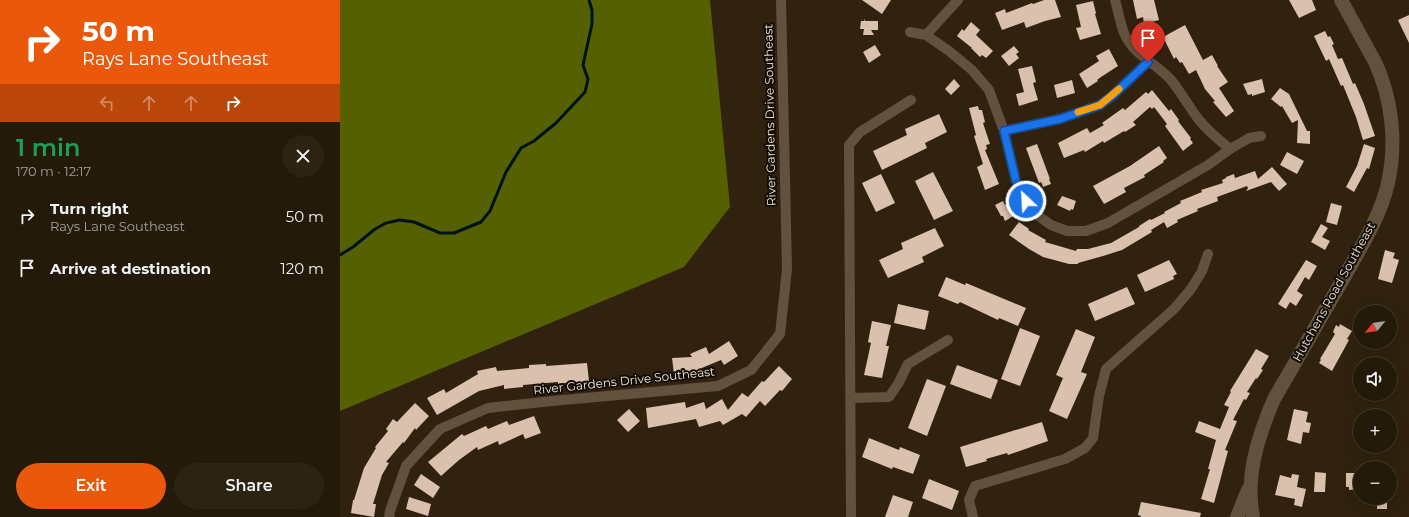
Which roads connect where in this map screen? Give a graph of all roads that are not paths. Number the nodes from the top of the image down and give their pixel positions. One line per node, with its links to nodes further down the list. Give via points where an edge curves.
1 (781, 0): 16 (street, River Gardens Drive Southeast, via 786,268 780,334 751,370 718,386 488,408 440,429 406,466)
2 (958, 0): 6 (street)
3 (1116, 0): 7 (street, via 1124,33)
4 (1341, 0): 15 (street, Hutchens Road Southeast, via 1379,70 1388,101 1393,136 1388,184 1361,246 1274,399 1255,452)
5 (910, 32): 6 (street)
6 (926, 35): 9 (street, via 972,70 989,90)
7 (1148, 62): 9 (street, via 1100,105 1060,119); 11 (street, via 1159,68 1211,134)
8 (911, 100): 14 (street, via 860,132 849,145)
9 (1004, 131): 11 (street, via 1016,181 1026,201 1037,215 1051,225 1067,231 1086,231 1108,223 1208,165)
10 (1261, 136): 11 (street, via 1249,138)
11 (1230, 149)
12 (1208, 254): 18 (street, via 1202,271 1191,289 1174,309 1106,369 1093,438 1085,448 1065,459 975,486 969,500)
13 (948, 340): 14 (street, via 908,364 889,397)
14 (851, 398): 17 (street)
15 (1250, 484): 19 (street); 20 (street, Hutchens Road Southeast)
16 (389, 517)
17 (851, 517)
18 (973, 517)
19 (1237, 517)
20 (1253, 517)

